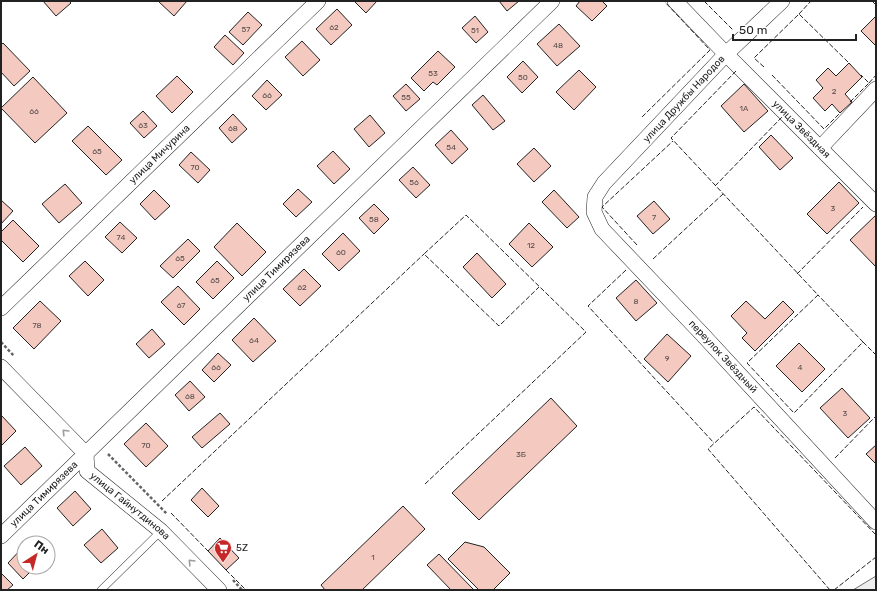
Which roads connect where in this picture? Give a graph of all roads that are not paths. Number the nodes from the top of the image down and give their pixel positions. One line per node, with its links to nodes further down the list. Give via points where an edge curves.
1 (318, 1): 10 (street, улица Мичурина)
2 (552, 1): 12 (street, улица Тимирязева)
3 (675, 1): 5 (street, улица Звёздная)
4 (782, 1): 5 (street, улица Дружбы Народов)
5 (726, 54): 7 (street, улица Звёздная); 8 (street, улица Дружбы Народов)
6 (876, 89): 7 (street)
7 (820, 148): 9 (street, улица Звёздная)
8 (604, 183): 13 (street, переулок Звёздный, via 594,197 594,212 602,229)
9 (876, 204)
10 (1, 308)
11 (1, 367): 12 (street, one-way to 11)
12 (86, 454): 14 (street, улица Гайнутдинова, via 87,470); 15 (street, улица Тимирязева)
13 (876, 522)
14 (162, 531): 16 (lane); 17 (street, улица Гайнутдинова, one-way to 14)
15 (1, 536)
16 (101, 590)
17 (219, 590)

